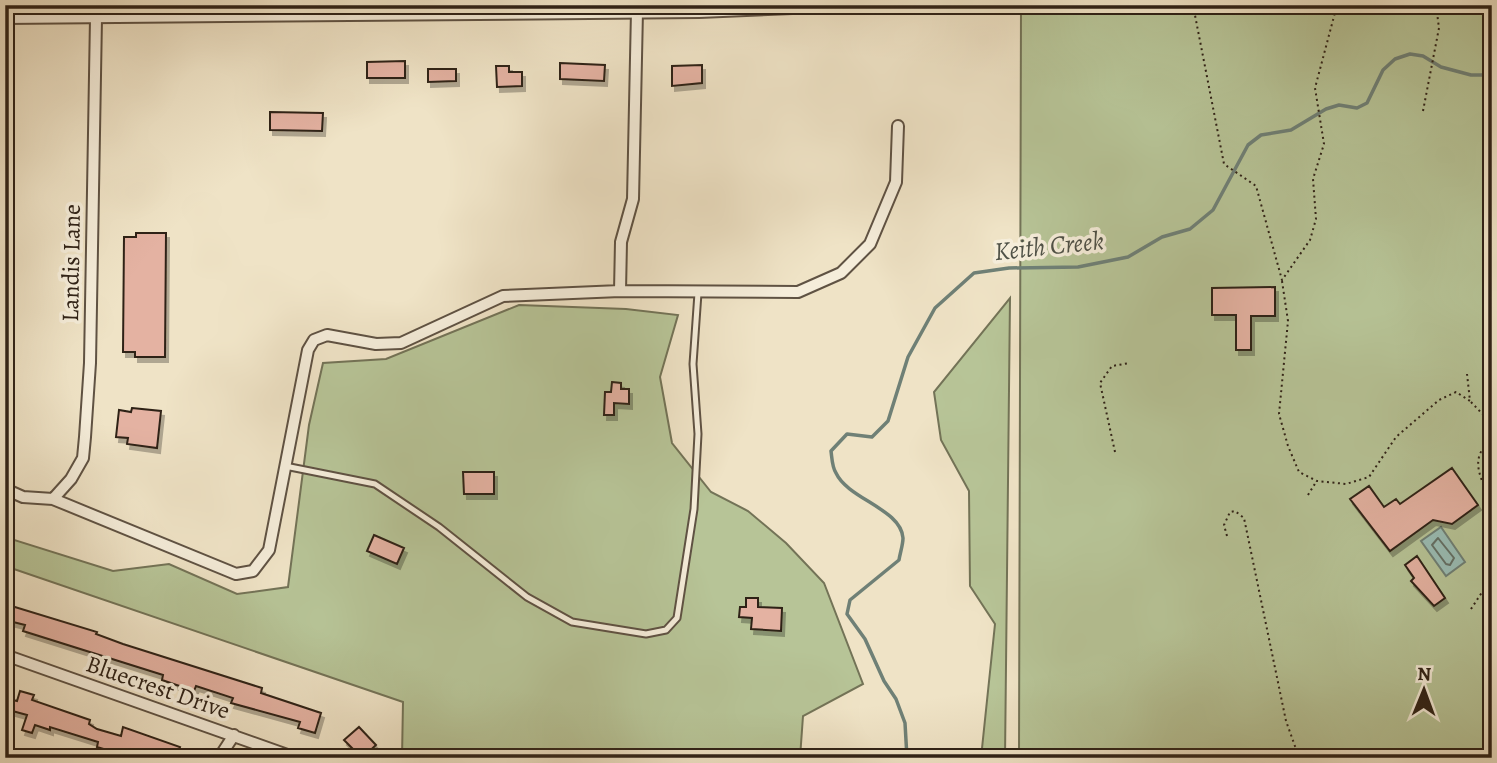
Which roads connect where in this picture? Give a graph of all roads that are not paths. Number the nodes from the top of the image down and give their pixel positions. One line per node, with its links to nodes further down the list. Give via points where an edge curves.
1 (841, 5): 3 (street)
2 (428, 8): 3 (street); 5 (street)
3 (637, 11): 7 (street, via 633,199 621,242)
4 (5, 18): 5 (street)
5 (96, 18): 11 (street, Landis Lane, via 85,438 83,458)
6 (898, 126): 8 (street, via 895,183 870,244 841,273 798,292)
7 (620, 290): 8 (street); 9 (street, via 503,296 401,342 376,344 327,335 314,340 308,350)
8 (698, 293): 9 (lane, via 693,364 698,434 694,509 677,618 666,630 646,634 572,622 547,611 439,527 374,484)
9 (285, 466): 11 (street, via 269,550 253,571 236,574)
10 (5, 489): 11 (street, via 23,497)
11 (53, 499)
12 (5, 655): 13 (street, Bluecrest Drive)
13 (234, 735): 14 (street); 15 (street, Bluecrest Drive)
14 (219, 758)
15 (296, 758)

